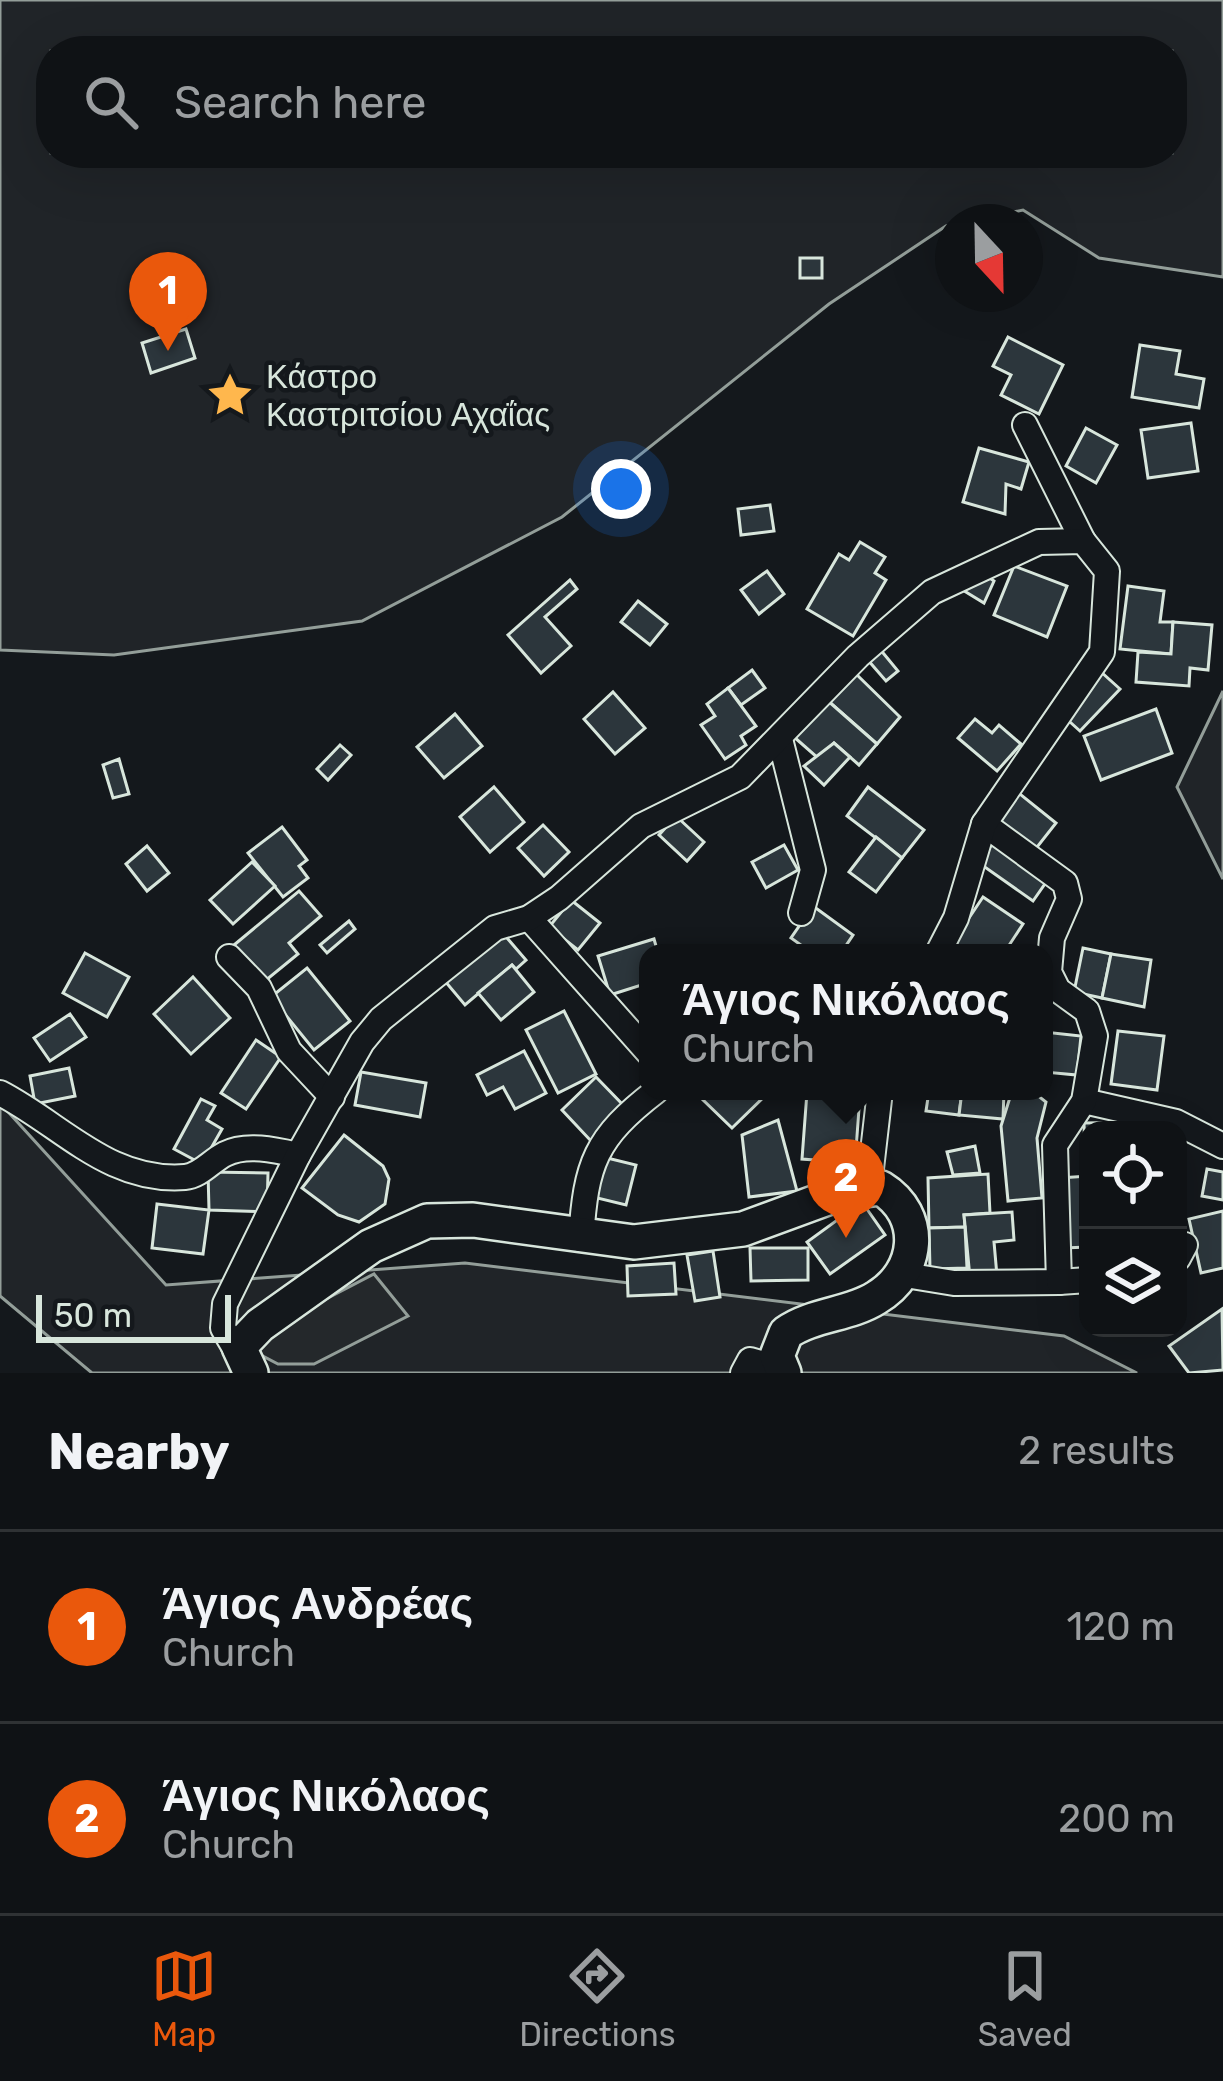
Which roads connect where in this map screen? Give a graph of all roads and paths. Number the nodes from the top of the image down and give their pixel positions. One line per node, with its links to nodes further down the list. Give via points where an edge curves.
1 (1025, 424): 2 (street)
2 (1083, 542): 3 (street, via 1039,542 932,592); 4 (street, via 1107,571 1102,652)
3 (780, 739): 5 (street, via 813,870); 6 (street, via 730,783 640,826)
4 (984, 824): 7 (street); 8 (street, via 1068,890)
5 (801, 913)
6 (529, 917): 11 (street); 13 (street, via 495,928 381,1019)
7 (943, 944)
8 (1053, 944)
9 (229, 957): 13 (street, via 259,988 289,1051)
10 (1053, 983): 16 (street, via 1092,1022)
11 (639, 1042)
12 (0, 1094): 18 (street, via 100,1159 145,1176 191,1177 229,1151)
13 (332, 1097): 18 (street)
14 (645, 1100): 20 (street, via 599,1146)
15 (879, 1100): 19 (street)
16 (1084, 1101): 17 (street, via 1176,1122); 23 (street, via 1055,1145)
17 (1223, 1146)
18 (298, 1155): 24 (street, via 225,1304 223,1328)
19 (869, 1186): 20 (main road, via 742,1229 634,1242); 21 (main road, via 896,1197 914,1229)
20 (581, 1239): 24 (main road, via 473,1220 404,1228 260,1325 239,1347)
21 (899, 1274): 23 (street); 25 (main road, via 875,1300 786,1333)
22 (1079, 1281): 23 (street)
23 (1059, 1282)
24 (245, 1364)
25 (781, 1370): 26 (street, via 750,1360)
26 (743, 1373)

